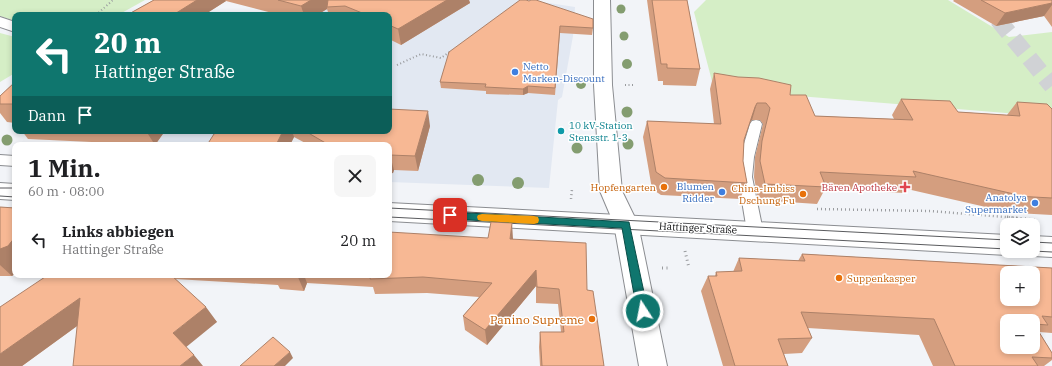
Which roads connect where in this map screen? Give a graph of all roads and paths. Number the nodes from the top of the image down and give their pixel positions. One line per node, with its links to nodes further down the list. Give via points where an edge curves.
1 (113, 0): 3 (path)
2 (602, 0): 16 (main road, via 603,85 611,191)
3 (99, 12)
4 (0, 22): 5 (main road)
5 (12, 26)
6 (454, 50): 7 (path, via 441,58 421,54)
7 (397, 65)
8 (756, 124): 17 (lane, via 747,157 745,177)
9 (0, 160): 10 (lane)
10 (12, 161)
11 (0, 191): 12 (main road)
12 (12, 192)
13 (817, 209): 15 (path, via 930,211)
14 (392, 212): 16 (main road, Hattinger Straße)
15 (1044, 221)
16 (626, 224): 17 (main road, Hattinger Straße); 23 (main road)
17 (755, 231): 18 (main road, Hattinger Straße)
18 (1000, 245)
19 (1040, 246): 20 (main road)
20 (1052, 247)
21 (685, 254): 22 (path)
22 (689, 268)
23 (653, 366)

